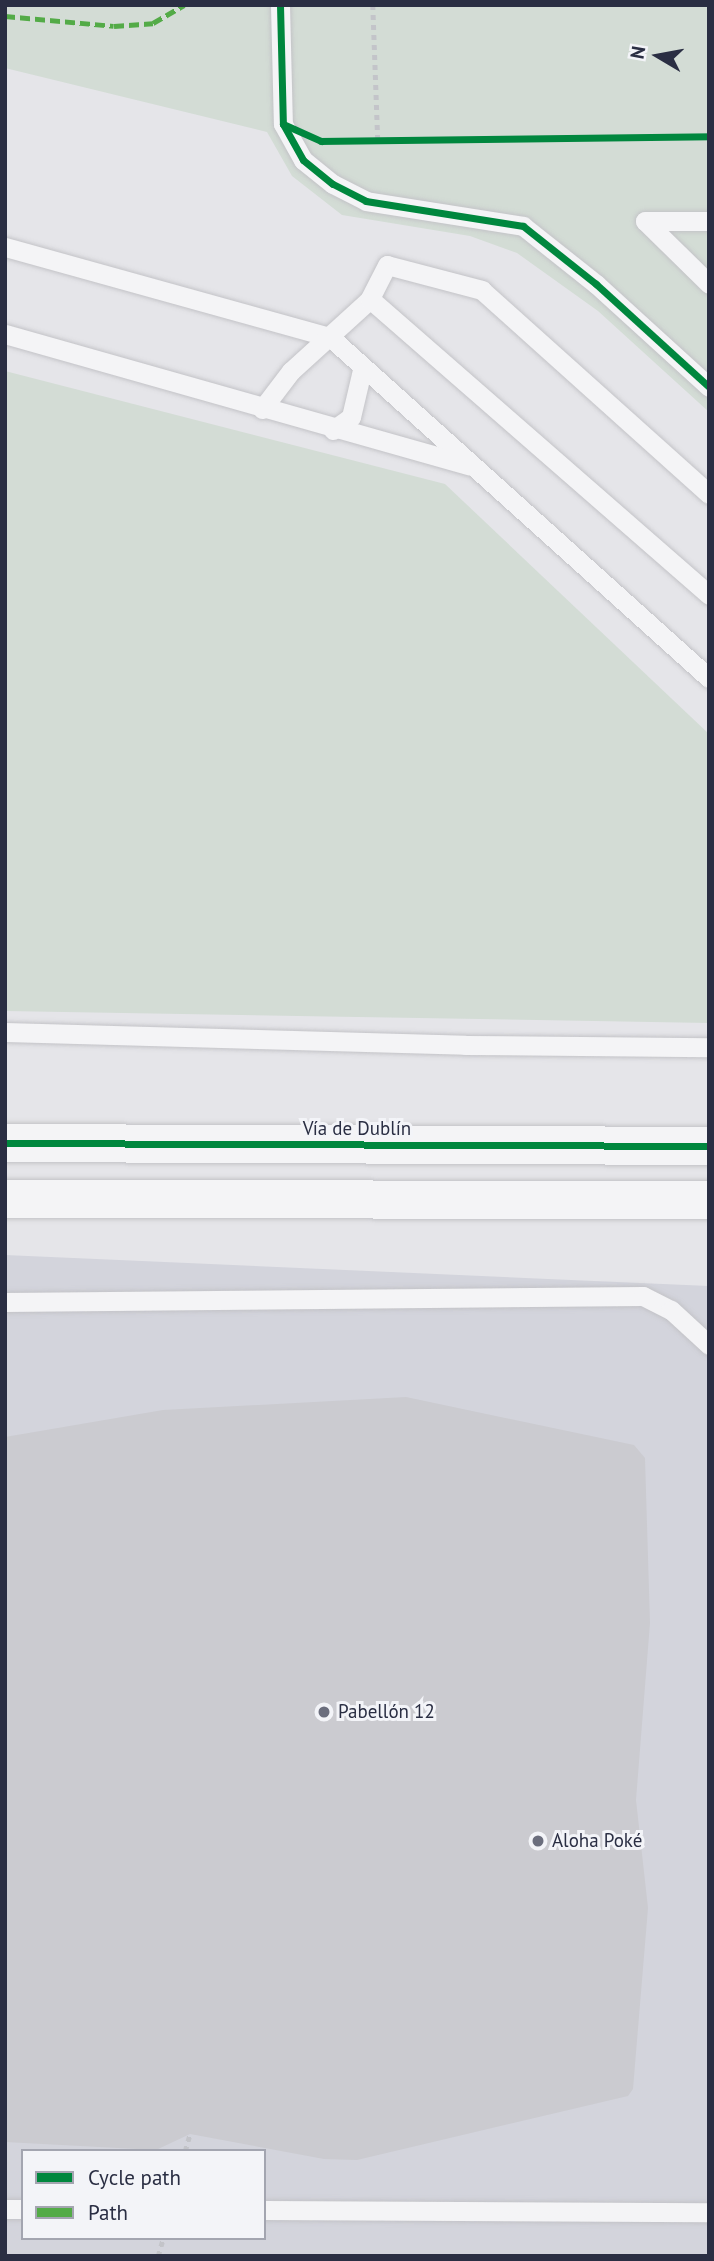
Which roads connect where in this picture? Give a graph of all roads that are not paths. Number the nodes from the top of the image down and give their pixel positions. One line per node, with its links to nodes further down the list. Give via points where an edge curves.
1 (280, 5): 9 (lane, via 282,124 303,160 332,184 366,201 523,226 596,284)
2 (709, 221): 4 (lane, via 645,221)
3 (5, 247): 7 (lane)
4 (709, 285)
5 (370, 299): 7 (lane); 13 (lane, via 387,265 482,290); 14 (lane)
6 (5, 334): 10 (lane)
7 (330, 337): 8 (lane); 10 (lane, via 291,371)
8 (362, 370): 11 (lane, via 351,417); 12 (lane)
9 (709, 387)
10 (262, 409): 11 (lane)
11 (333, 430): 12 (lane)
12 (474, 467): 15 (lane)
13 (709, 494)
14 (709, 595)
15 (709, 678)
16 (5, 1032): 17 (lane)
17 (709, 1047)
18 (5, 1143): 19 (street, Vía de Dublín)
19 (709, 1146)
20 (5, 1199): 21 (street)
21 (709, 1200)
22 (5, 1302): 23 (lane, via 643,1296 671,1310)
23 (709, 1345)
24 (266, 2210): 25 (lane)
25 (709, 2211)

